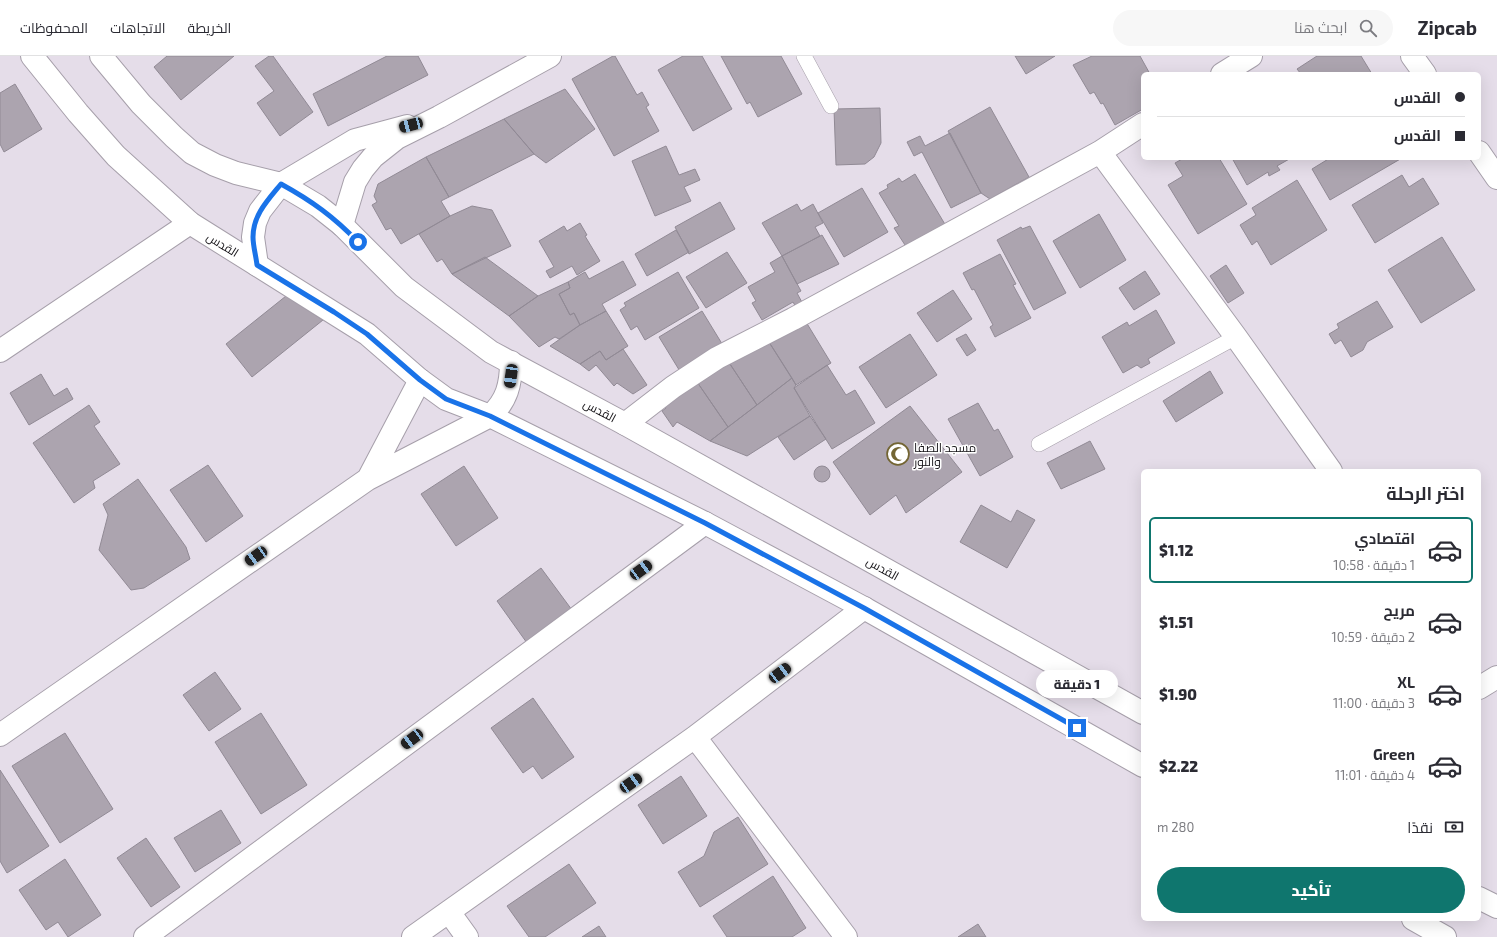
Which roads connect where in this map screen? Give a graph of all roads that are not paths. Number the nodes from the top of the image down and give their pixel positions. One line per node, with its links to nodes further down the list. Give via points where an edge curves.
1 (32, 56): 16 (street, القدس, via 116,156)
2 (101, 56): 15 (street, القدس, via 141,104 192,153 236,173)
3 (550, 56): 10 (street)
4 (804, 56): 9 (lane)
5 (1251, 56): 7 (street)
6 (1412, 56): 8 (street)
7 (1225, 72)
8 (1424, 72)
9 (831, 106)
10 (439, 117): 15 (street, via 355,140); 17 (street, via 397,138 373,157 355,182)
11 (1141, 125): 12 (street)
12 (1100, 152): 19 (street); 24 (street, via 794,319 717,358 672,387)
13 (1481, 155): 14 (street)
14 (1497, 178)
15 (281, 184): 17 (street, القدس, via 318,206); 18 (street, via 260,211 255,223 253,237)
16 (190, 223): 18 (street, القدس); 20 (street)
17 (342, 225): 21 (street, القدس, via 404,288 491,352)
18 (257, 265): 22 (street, القدس, via 367,334)
19 (1236, 337): 25 (lane); 26 (street)
20 (0, 351)
21 (510, 362): 23 (street, via 509,388 498,410); 24 (street, القدس)
22 (420, 380): 23 (street, القدس, via 446,399); 27 (street)
23 (490, 416): 27 (street); 28 (street, القدس)
24 (625, 424): 32 (street, القدس)
25 (1039, 444)
26 (1330, 469)
27 (368, 479): 33 (street)
28 (705, 523): 29 (street, القدس); 40 (street)
29 (864, 608): 34 (street); 35 (street, القدس)
30 (1497, 677): 31 (street)
31 (1481, 686)
32 (1141, 712)
33 (0, 736)
34 (695, 737): 38 (street); 43 (street)
35 (1141, 765)
36 (1481, 899): 37 (street)
37 (1497, 907)
38 (449, 912): 41 (street); 42 (street)
39 (1417, 921): 44 (street)
40 (145, 937)
41 (413, 937)
42 (468, 937)
43 (846, 937)
44 (1445, 937)

